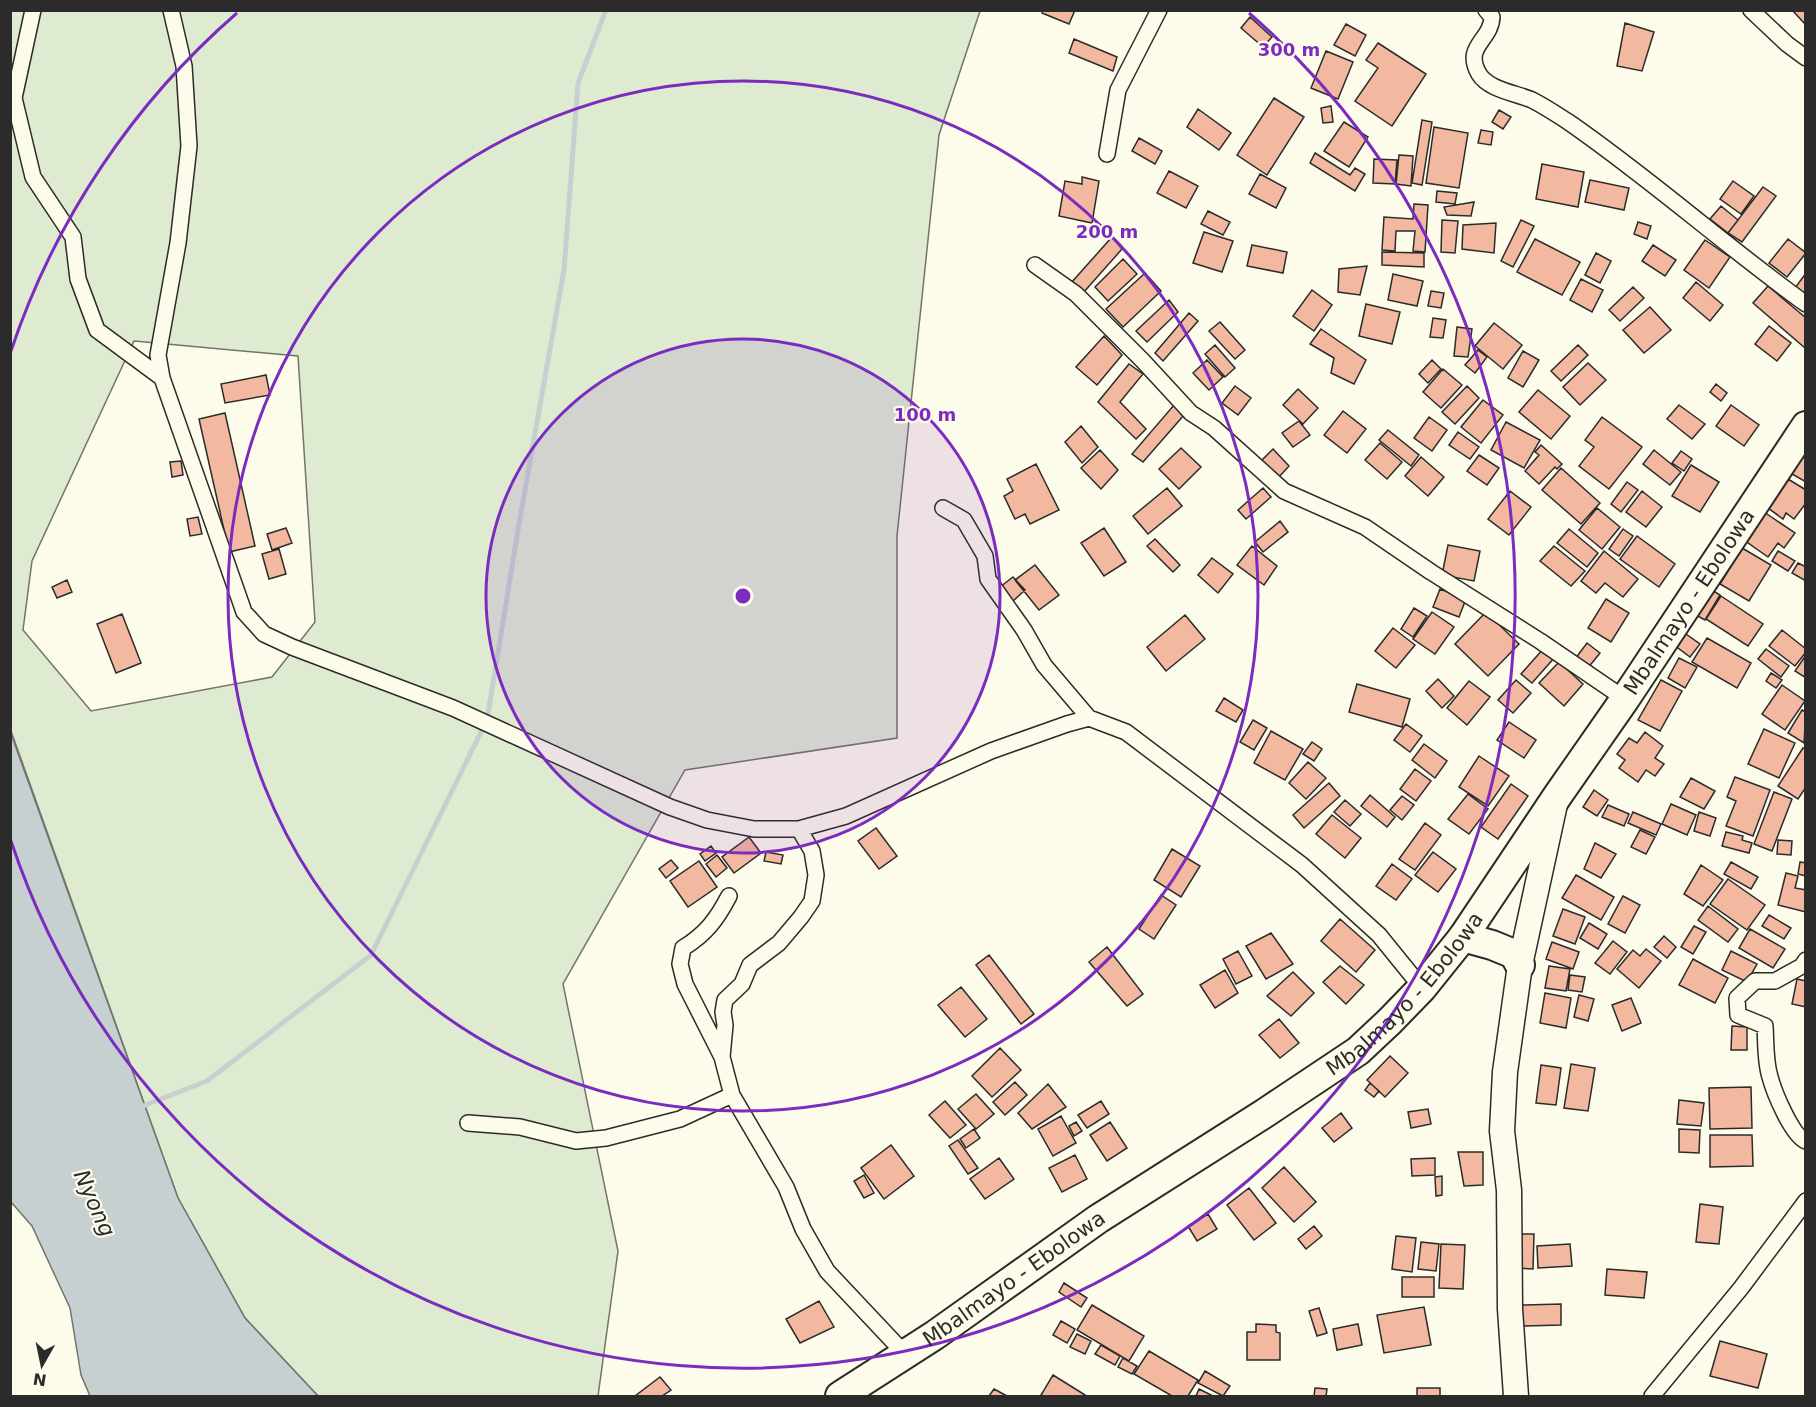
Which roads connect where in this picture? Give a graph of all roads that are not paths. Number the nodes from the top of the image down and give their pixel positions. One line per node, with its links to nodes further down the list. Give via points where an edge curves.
1 (33, 10): 10 (street, via 14,98 33,177 73,237 78,279 97,330)
2 (171, 10): 10 (street, via 184,66 189,146 178,243 158,356)
3 (1159, 10): 7 (street, via 1118,90)
4 (1486, 10): 9 (street, via 1492,23 1475,49 1474,59 1480,76 1494,86 1533,101 1597,142)
5 (1751, 10): 6 (street)
6 (1806, 58)
7 (1107, 154)
8 (1035, 266): 13 (street, via 1076,294 1191,413 1214,428 1284,491 1365,527)
9 (1806, 304)
10 (162, 378): 16 (street, via 244,612 264,634 453,708 670,807 707,820 754,829)
11 (1806, 426): 13 (highway, Mbalmayo - Ebolowa)
12 (943, 508): 14 (street, via 964,520 985,556 988,579 1044,665)
13 (1625, 699): 15 (highway, Mbalmayo - Ebolowa)
14 (1089, 718): 16 (street, via 991,752 846,816); 21 (street, via 1126,732 1302,865 1379,935)
15 (1558, 795): 18 (highway, Mbalmayo - Ebolowa); 20 (main road)
16 (800, 829): 22 (street, via 812,851 816,875 812,901 779,943 750,965 742,984 725,1000)
17 (729, 896): 22 (street, via 700,937 683,948 680,964 685,984)
18 (1463, 938): 20 (highway, via 1514,954); 21 (highway, Mbalmayo - Ebolowa)
19 (1806, 960): 25 (street, via 1775,981 1755,981 1737,998 1738,1015 1765,1026 1769,1076 1784,1112 1800,1139)
20 (1520, 965): 29 (main road, via 1506,1061 1502,1131 1509,1190 1510,1309)
21 (1422, 988): 27 (highway, Mbalmayo - Ebolowa, via 1358,1051 1098,1219)
22 (722, 1057): 23 (street)
23 (732, 1095): 24 (street, via 680,1119 606,1138 576,1141 520,1127); 27 (street, via 786,1187 803,1229 827,1271)
24 (468, 1123)
25 (1806, 1141)
26 (1806, 1202): 30 (street)
27 (905, 1354): 28 (highway, Mbalmayo - Ebolowa)
28 (840, 1396)
29 (1516, 1396)
30 (1652, 1396)

